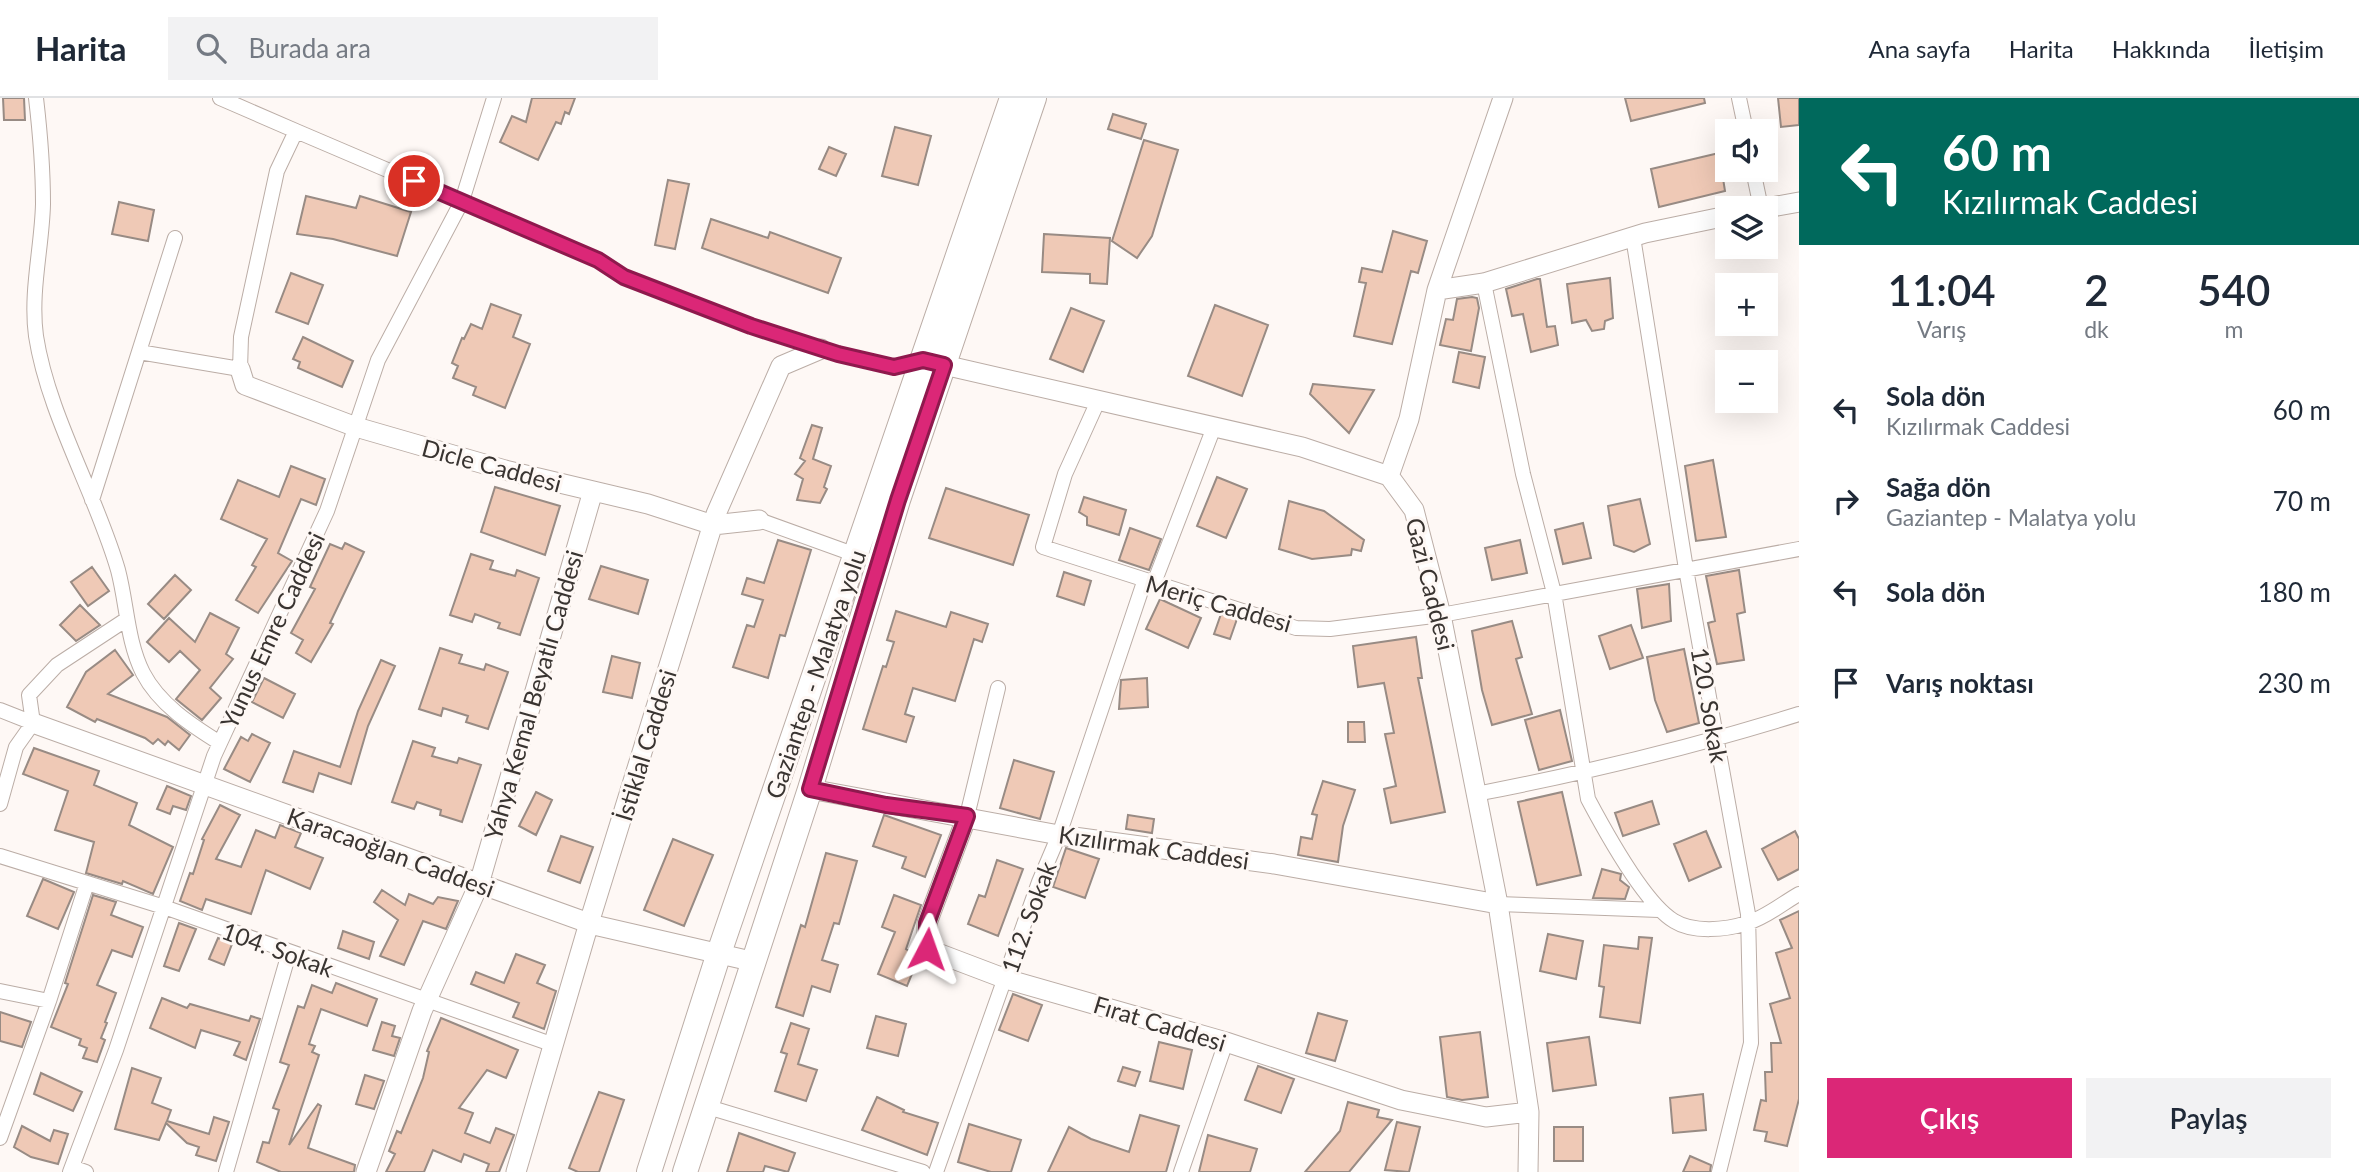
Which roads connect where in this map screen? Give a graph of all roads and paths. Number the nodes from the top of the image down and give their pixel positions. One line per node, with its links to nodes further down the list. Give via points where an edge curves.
1 (36, 98): 27 (street, via 43,204 36,268 36,335 56,407)
2 (220, 98): 9 (street)
3 (494, 98): 10 (street, Yunus Emre Caddesi)
4 (1013, 98): 20 (highway, Gaziantep - Malatya yolu)
5 (1034, 98): 20 (highway, Gaziantep - Malatya yolu)
6 (1503, 98): 17 (street)
7 (1739, 98): 8 (street)
8 (1743, 119)
9 (296, 131): 10 (street); 21 (street, via 277,171 268,208 242,337)
10 (462, 201): 18 (street, via 598,260 624,277); 23 (street, Yunus Emre Caddesi, via 378,360)
11 (1799, 202): 12 (street)
12 (1778, 206)
13 (1715, 219): 14 (street)
14 (1633, 237): 16 (street); 32 (street, 120. Sokak)
15 (175, 238): 19 (street)
16 (1484, 283): 17 (street); 34 (street)
17 (1437, 289): 25 (street, via 1409,419)
18 (821, 349): 20 (street, via 894,367); 29 (street, İstiklal Caddesi, via 781,366)
19 (139, 352): 21 (street); 27 (street)
20 (934, 362): 22 (street); 31 (highway, Gaziantep - Malatya yolu); 45 (highway, Gaziantep - Malatya yolu, via 898,500)
21 (240, 369): 23 (street, Dicle Caddesi, via 245,385)
22 (1098, 401): 24 (street); 33 (street, Meriç Caddesi, via 1065,474 1043,547)
23 (356, 427): 26 (street, Dicle Caddesi); 42 (street, Yunus Emre Caddesi, via 327,511)
24 (1214, 427): 25 (street, via 1302,447); 33 (street, 112. Sokak)
25 (1389, 476): 35 (street, Gazi Caddesi, via 1414,510)
26 (593, 491): 29 (street, Dicle Caddesi); 52 (street, Yahya Kemal Beyatlı Caddesi)
27 (92, 500): 36 (street, via 118,570)
28 (759, 520): 29 (street, Dicle Caddesi); 31 (street)
29 (713, 525): 57 (street, İstiklal Caddesi)
30 (1799, 549): 32 (street, Meriç Caddesi)
31 (856, 555): 60 (highway, Gaziantep - Malatya yolu)
32 (1686, 569): 34 (street, Meriç Caddesi); 41 (street, 120. Sokak)
33 (1149, 582): 35 (street, Meriç Caddesi, via 1296,628 1330,629); 49 (street, 112. Sokak)
34 (1553, 593): 35 (street, Meriç Caddesi); 43 (street)
35 (1441, 615): 46 (street, Gazi Caddesi)
36 (127, 619): 40 (street, via 57,665 29,695); 42 (street, via 142,673 158,695 191,725)
37 (998, 688): 48 (street)
38 (0, 710): 40 (street)
39 (1799, 714): 41 (street)
40 (33, 723): 44 (street, Karacaoğlan Caddesi); 47 (street, via 16,747)
41 (1717, 740): 43 (street); 58 (street, 120. Sokak)
42 (220, 743): 44 (street, Yunus Emre Caddesi)
43 (1583, 772): 46 (street); 56 (street, via 1588,799 1601,823)
44 (205, 785): 52 (street, Karacaoğlan Caddesi); 55 (street, Yunus Emre Caddesi)
45 (810, 789): 48 (street, Kızılırmak Caddesi); 61 (highway, Gaziantep - Malatya yolu)
46 (1476, 794): 54 (street, Gazi Caddesi)
47 (0, 804)
48 (967, 816): 49 (street, Kızılırmak Caddesi); 62 (street, Fırat Caddesi, via 927,923 927,949)
49 (1059, 835): 54 (street, Kızılırmak Caddesi, via 1274,864); 62 (street, 112. Sokak)
50 (0, 856): 51 (street, 104. Sokak)
51 (87, 883): 55 (street, 104. Sokak); 64 (street)
52 (479, 884): 57 (street, Karacaoğlan Caddesi); 65 (street, Yahya Kemal Beyatlı Caddesi)
53 (1799, 894): 58 (street)
54 (1498, 904): 56 (street); 69 (street, Gazi Caddesi)
55 (164, 907): 59 (street, 104. Sokak); 71 (street, Yunus Emre Caddesi)
56 (1659, 910): 58 (street, via 1688,928)
57 (589, 923): 60 (street, Karacaoğlan Caddesi); 67 (street, İstiklal Caddesi)
58 (1748, 923): 81 (street, 120. Sokak, via 1751,1043)
59 (289, 953): 65 (street, 104. Sokak); 72 (street)
60 (719, 953): 61 (street, Karacaoğlan Caddesi); 75 (highway, Gaziantep - Malatya yolu)
61 (755, 962): 68 (highway, Gaziantep - Malatya yolu)
62 (1006, 979): 66 (street, Fırat Caddesi); 78 (street, 112. Sokak)
63 (0, 991): 64 (street)
64 (49, 1001): 70 (street)
65 (426, 1002): 67 (street, 104. Sokak); 73 (street, Yahya Kemal Beyatlı Caddesi)
66 (1226, 1042): 69 (street, Fırat Caddesi, via 1401,1100 1486,1117); 79 (street)
67 (554, 1045): 74 (street, İstiklal Caddesi)
68 (708, 1107): 76 (highway, Gaziantep - Malatya yolu); 77 (street)
69 (1529, 1112): 80 (street, Gazi Caddesi)
70 (0, 1138)
71 (76, 1170)
72 (226, 1172)
73 (366, 1172)
74 (516, 1172)
75 (649, 1172)
76 (685, 1172)
77 (923, 1172)
78 (936, 1172)
79 (1181, 1172)
80 (1528, 1172)
81 (1719, 1172)

